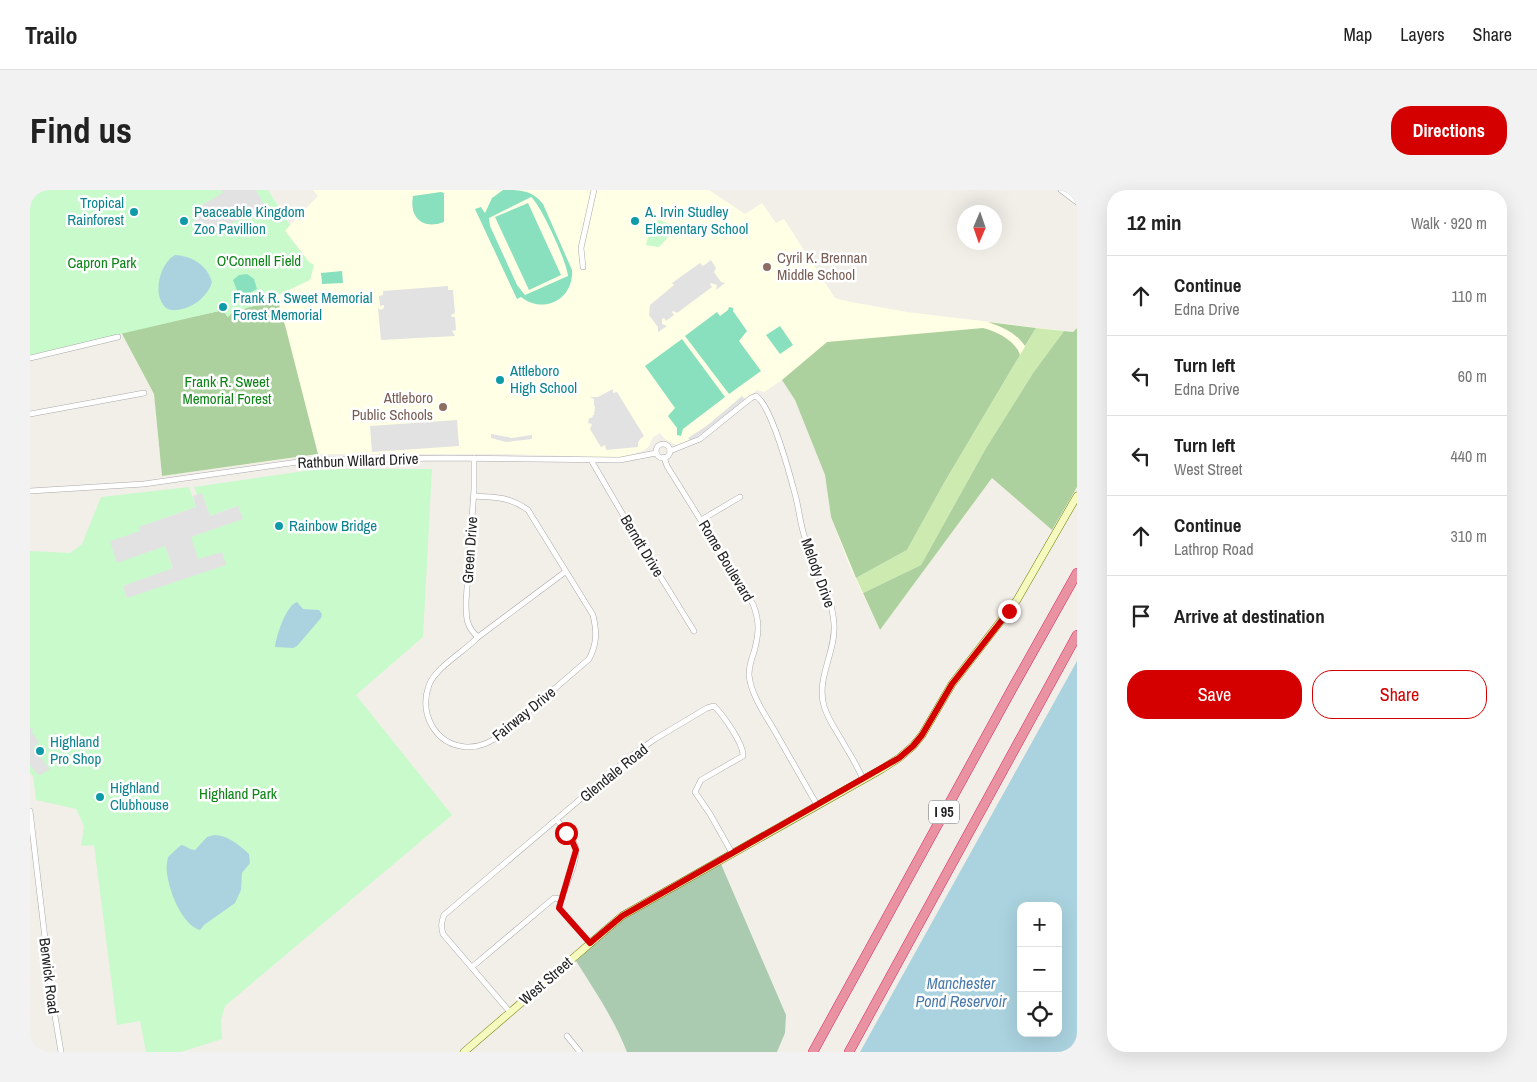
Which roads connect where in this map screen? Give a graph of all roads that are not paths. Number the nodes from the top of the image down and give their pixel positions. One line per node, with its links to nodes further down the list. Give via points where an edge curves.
1 (594, 190): 4 (street, via 581,248)
2 (1061, 190): 3 (street)
3 (1077, 202)
4 (583, 267)
5 (118, 337): 6 (street)
6 (30, 358)
7 (144, 393): 8 (street)
8 (30, 414)
9 (670, 450): 10 (street, Rathbun Willard Drive, via 660,445); 11 (street); 24 (street, Melody Drive, via 700,439 754,397 760,399 779,443 805,539 832,607 834,639 822,684 824,707)
10 (656, 453): 11 (street); 13 (street, Rathbun Willard Drive, via 620,460)
11 (664, 457): 18 (street, Rome Boulevard)
12 (474, 458): 13 (street, Rathbun Willard Drive); 14 (street, Rathbun Willard Drive, via 312,460 144,484); 15 (street, Green Drive)
13 (591, 460): 21 (street, Berndt Drive)
14 (30, 491)
15 (474, 496): 19 (street, Fairway Drive, via 501,497 528,510); 23 (street, Green Drive, via 466,619)
16 (1077, 496): 24 (main road, West Street, via 1017,600 952,684 922,735 899,758)
17 (740, 497): 18 (street)
18 (701, 520): 25 (street, Rome Boulevard, via 753,604 759,628 750,664 752,686)
19 (565, 572): 23 (street, Fairway Drive); 23 (street, Fairway Drive, via 593,615 594,649 575,672 501,735 488,743 466,747 444,739 434,731 425,708 426,697 437,673)
20 (1077, 573): 37 (highway, I 95)
21 (694, 631)
22 (1077, 636): 38 (highway, I 95)
23 (478, 638)
24 (863, 779): 25 (main road, West Street)
25 (817, 805): 28 (main road, West Street)
26 (30, 811): 34 (street, Berwick Road)
27 (557, 820): 28 (street, Glendale Road, via 655,739 714,706 722,714 743,752 742,756 701,780 695,792); 29 (street, via 576,850); 31 (street, Glendale Road, via 444,915 441,927 444,934)
28 (732, 853): 30 (main road, West Street, via 622,916)
29 (561, 899): 30 (street, via 559,908); 31 (street, via 554,898)
30 (590, 943): 32 (main road, West Street)
31 (472, 967): 32 (street, Glendale Road)
32 (510, 1012): 35 (main road, West Street)
33 (566, 1036): 36 (street)
34 (61, 1052)
35 (464, 1052)
36 (580, 1052)
37 (813, 1052)
38 (848, 1052)

